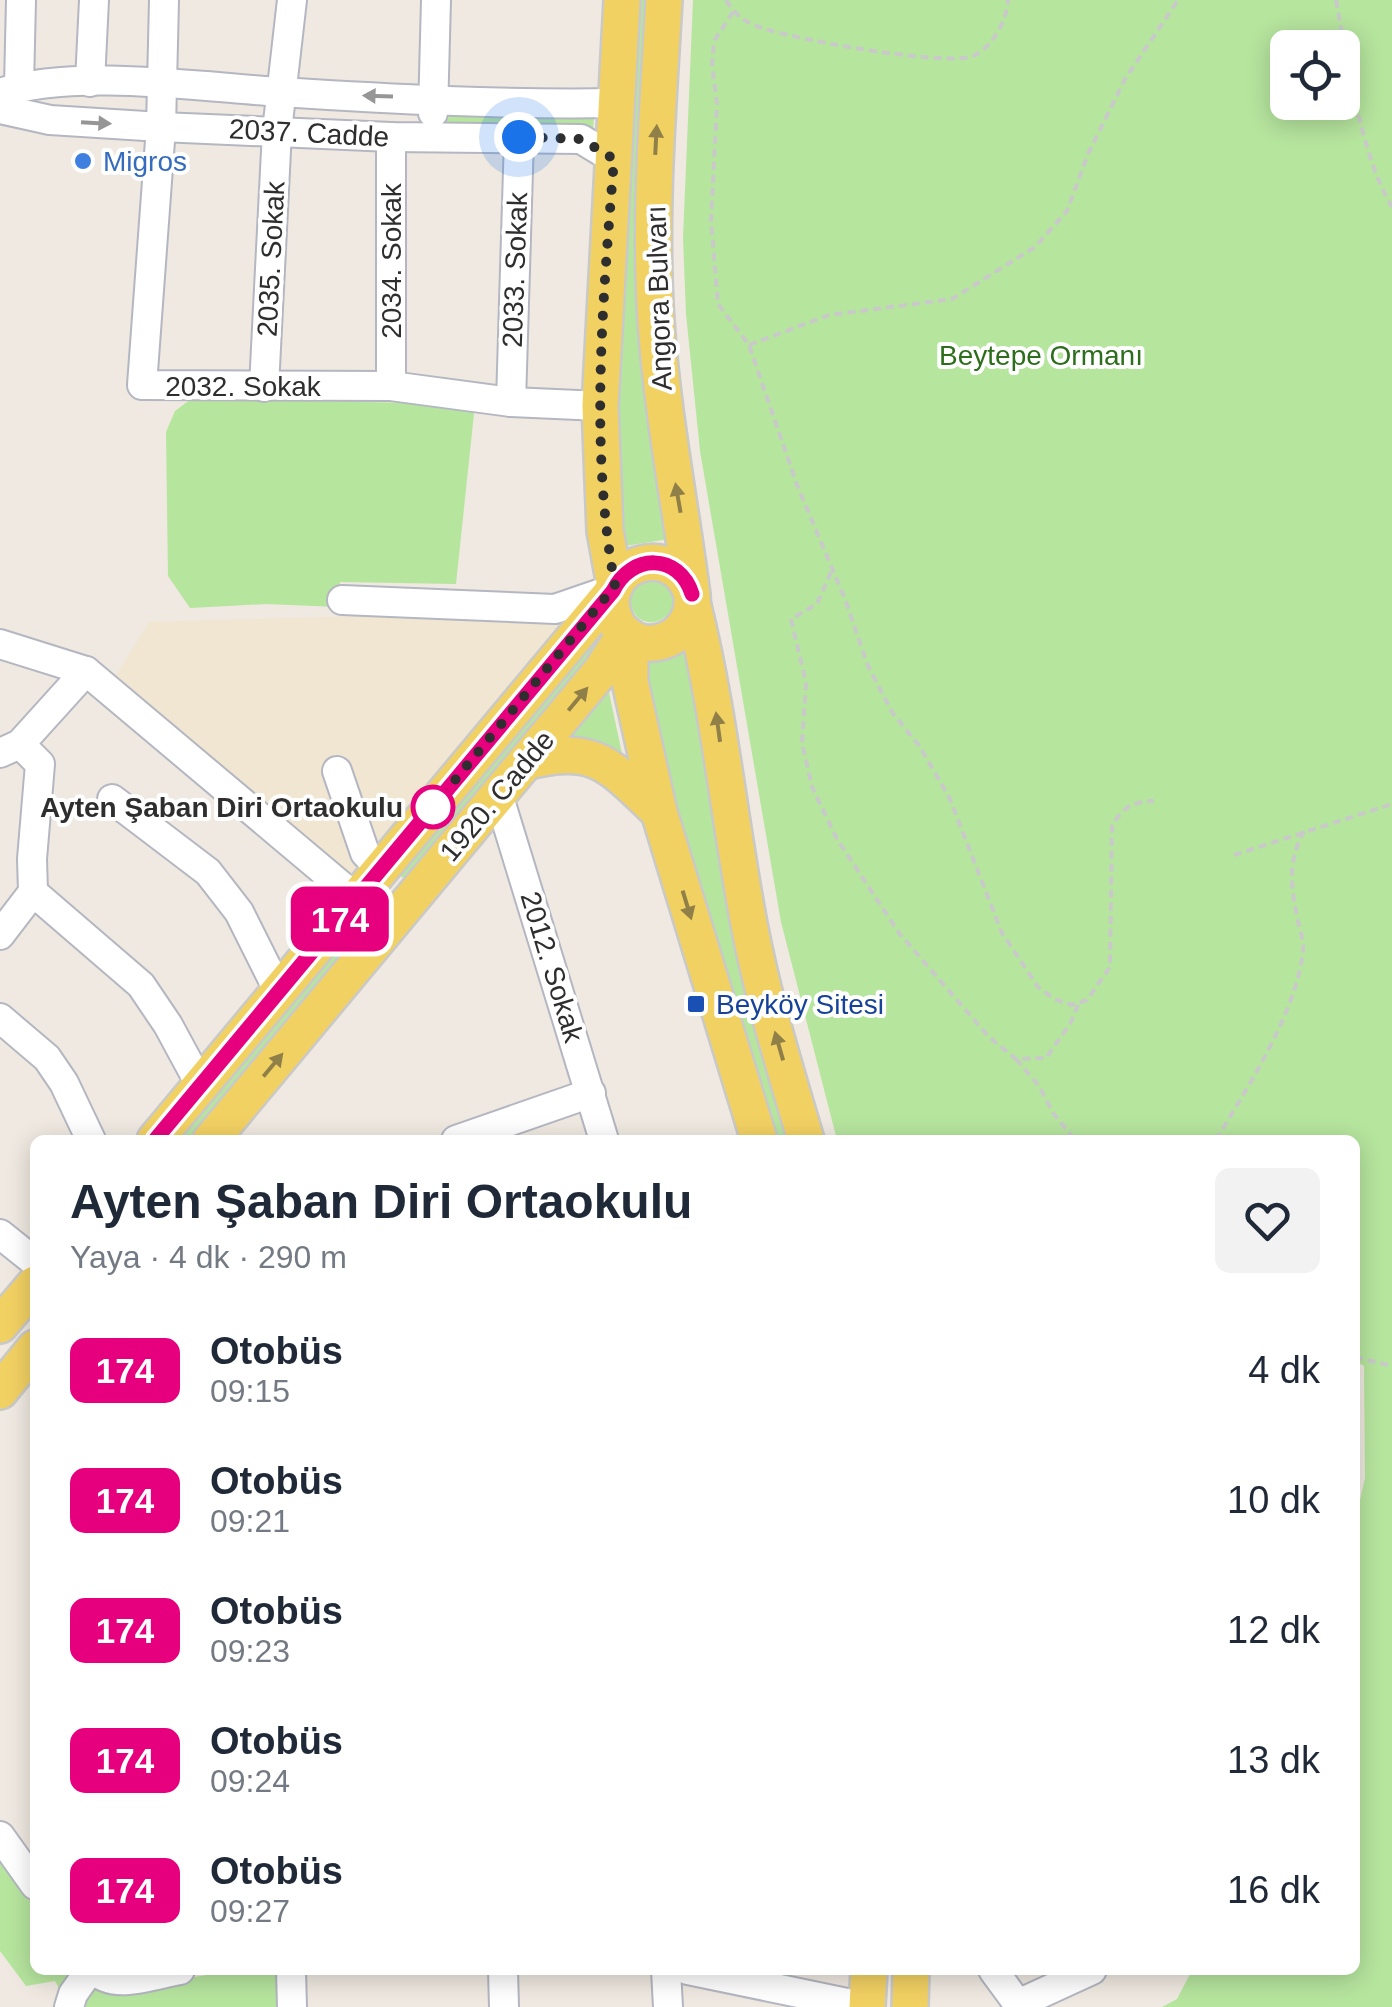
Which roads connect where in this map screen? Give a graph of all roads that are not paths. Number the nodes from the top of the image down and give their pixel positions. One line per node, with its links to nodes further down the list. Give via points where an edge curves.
1 (21, 0): 10 (street)
2 (94, 0): 8 (street)
3 (164, 0): 9 (street)
4 (292, 0): 11 (street, 2035. Sokak)
5 (436, 0): 12 (street)
6 (622, 0): 13 (main road, Angora Bulvarı)
7 (664, 0): 27 (main road, Angora Bulvarı, one-way to 7, via 662,400 654,288)
8 (90, 82): 9 (street, 2037. Cadde); 10 (street, 2037. Cadde)
9 (163, 84): 11 (street, 2037. Cadde); 15 (street)
10 (10, 90)
11 (282, 92): 12 (street, 2037. Cadde, one-way to 11); 16 (street, 2035. Sokak)
12 (433, 98): 13 (street, 2037. Cadde); 19 (street)
13 (616, 103): 20 (main road, Angora Bulvarı)
14 (0, 109): 15 (street, 2037. Cadde, one-way to 15, via 50,120)
15 (161, 127): 16 (street, 2037. Cadde); 22 (street, 2032. Sokak, via 142,385)
16 (278, 130): 17 (street, 2037. Cadde); 22 (street, 2035. Sokak)
17 (391, 137): 19 (street, 2037. Cadde); 21 (street, 2034. Sokak)
18 (519, 137): 19 (street, 2037. Cadde); 20 (street, 2037. Cadde, via 581,139); 23 (street, 2033. Sokak)
19 (433, 138)
20 (614, 159): 24 (main road, Angora Bulvarı)
21 (391, 386): 22 (street, 2032. Sokak); 23 (street, 2032. Sokak)
22 (264, 387)
23 (510, 402): 24 (street, 2032. Sokak)
24 (600, 406): 25 (main road, Angora Bulvarı)
25 (614, 588): 26 (street, via 555,608); 27 (main road, via 630,568 661,562 682,574); 28 (main road, Angora Bulvarı, via 613,614); 37 (main road, 1920. Cadde)
26 (342, 600)
27 (693, 600): 28 (main road, via 686,625 670,639 650,643); 53 (main road, Angora Bulvarı, one-way to 27, via 761,982)
28 (628, 635): 32 (main road, 1920. Cadde, one-way to 28); 36 (main road, Angora Bulvarı, via 630,682)
29 (0, 644): 30 (street)
30 (86, 671): 31 (street); 40 (street)
31 (10, 749): 38 (street, via 40,764)
32 (526, 762): 34 (main road, 1920. Cadde); 36 (main road, via 566,753 594,759)
33 (338, 771): 37 (street, via 365,852)
34 (498, 794): 39 (main road, 1920. Cadde); 46 (street, 2012. Sokak)
35 (112, 799): 43 (street, via 208,872 238,912)
36 (659, 812): 52 (main road, Angora Bulvarı, one-way to 52)
37 (381, 870): 39 (main road); 40 (main road, 1920. Cadde)
38 (33, 892): 42 (street); 45 (street, via 141,986)
39 (414, 895): 41 (main road, 1920. Cadde)
40 (357, 899): 41 (main road); 43 (main road, 1920. Cadde)
41 (389, 925): 49 (main road, 1920. Cadde, one-way to 41)
42 (0, 934)
43 (279, 992): 45 (main road, 1920. Cadde)
44 (0, 1018): 47 (street, via 47,1058)
45 (201, 1086): 48 (main road, 1920. Cadde)
46 (590, 1093): 50 (street); 51 (street, 2012. Sokak)
47 (89, 1135)
48 (159, 1135)
49 (215, 1135)
50 (470, 1135)
51 (603, 1135)
52 (756, 1135)
53 (805, 1135)
54 (0, 1234): 55 (street)
55 (30, 1258)
56 (30, 1354): 57 (main road)
57 (0, 1392)
58 (0, 1836): 59 (street)
59 (26, 1855)
60 (89, 1975): 71 (street)
61 (99, 1975): 62 (street)
62 (148, 1975)
63 (291, 1975): 72 (street)
64 (503, 1975): 73 (street)
65 (666, 1975): 74 (street)
66 (712, 1975): 75 (street)
67 (869, 1975): 75 (main road)
68 (911, 1975): 76 (main road)
69 (997, 1975): 70 (street, via 1018,2004)
70 (1081, 1975)
71 (69, 2007)
72 (292, 2007)
73 (504, 2007)
74 (668, 2007)
75 (866, 2007)
76 (910, 2007)

